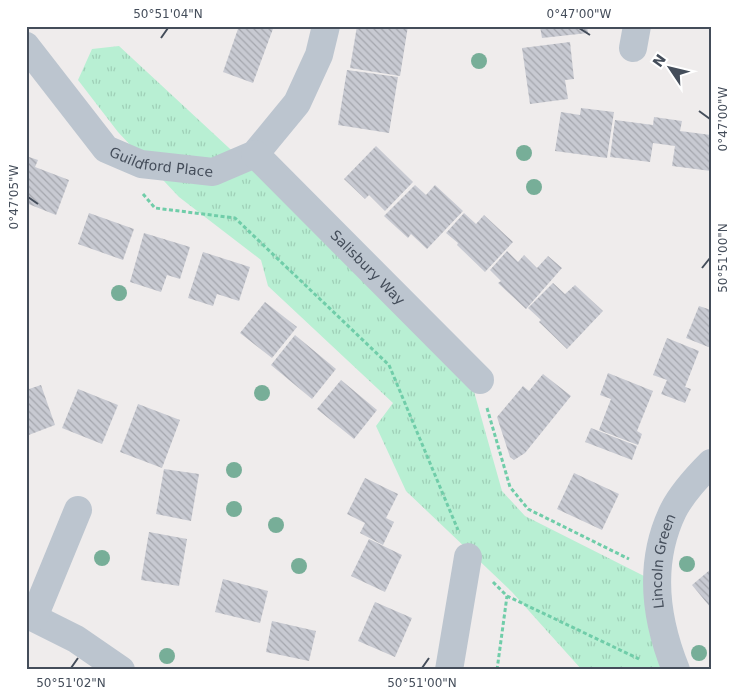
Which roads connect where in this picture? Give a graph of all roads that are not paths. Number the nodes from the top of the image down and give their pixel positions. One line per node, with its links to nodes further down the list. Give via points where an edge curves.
1 (326, 26): 3 (street, Guildford Place, via 319,55 297,103)
2 (26, 46): 3 (street, Guildford Place, via 106,149 141,164 213,172)
3 (256, 154): 4 (street, Salisbury Way)
4 (480, 380)
5 (711, 463): 11 (street, Lincoln Green, via 695,479 674,510 662,544 657,572 660,621)
6 (78, 510): 8 (street)
7 (468, 557): 10 (street)
8 (30, 616): 9 (street, via 76,639)
9 (121, 670)
10 (449, 670)
11 (676, 670)

